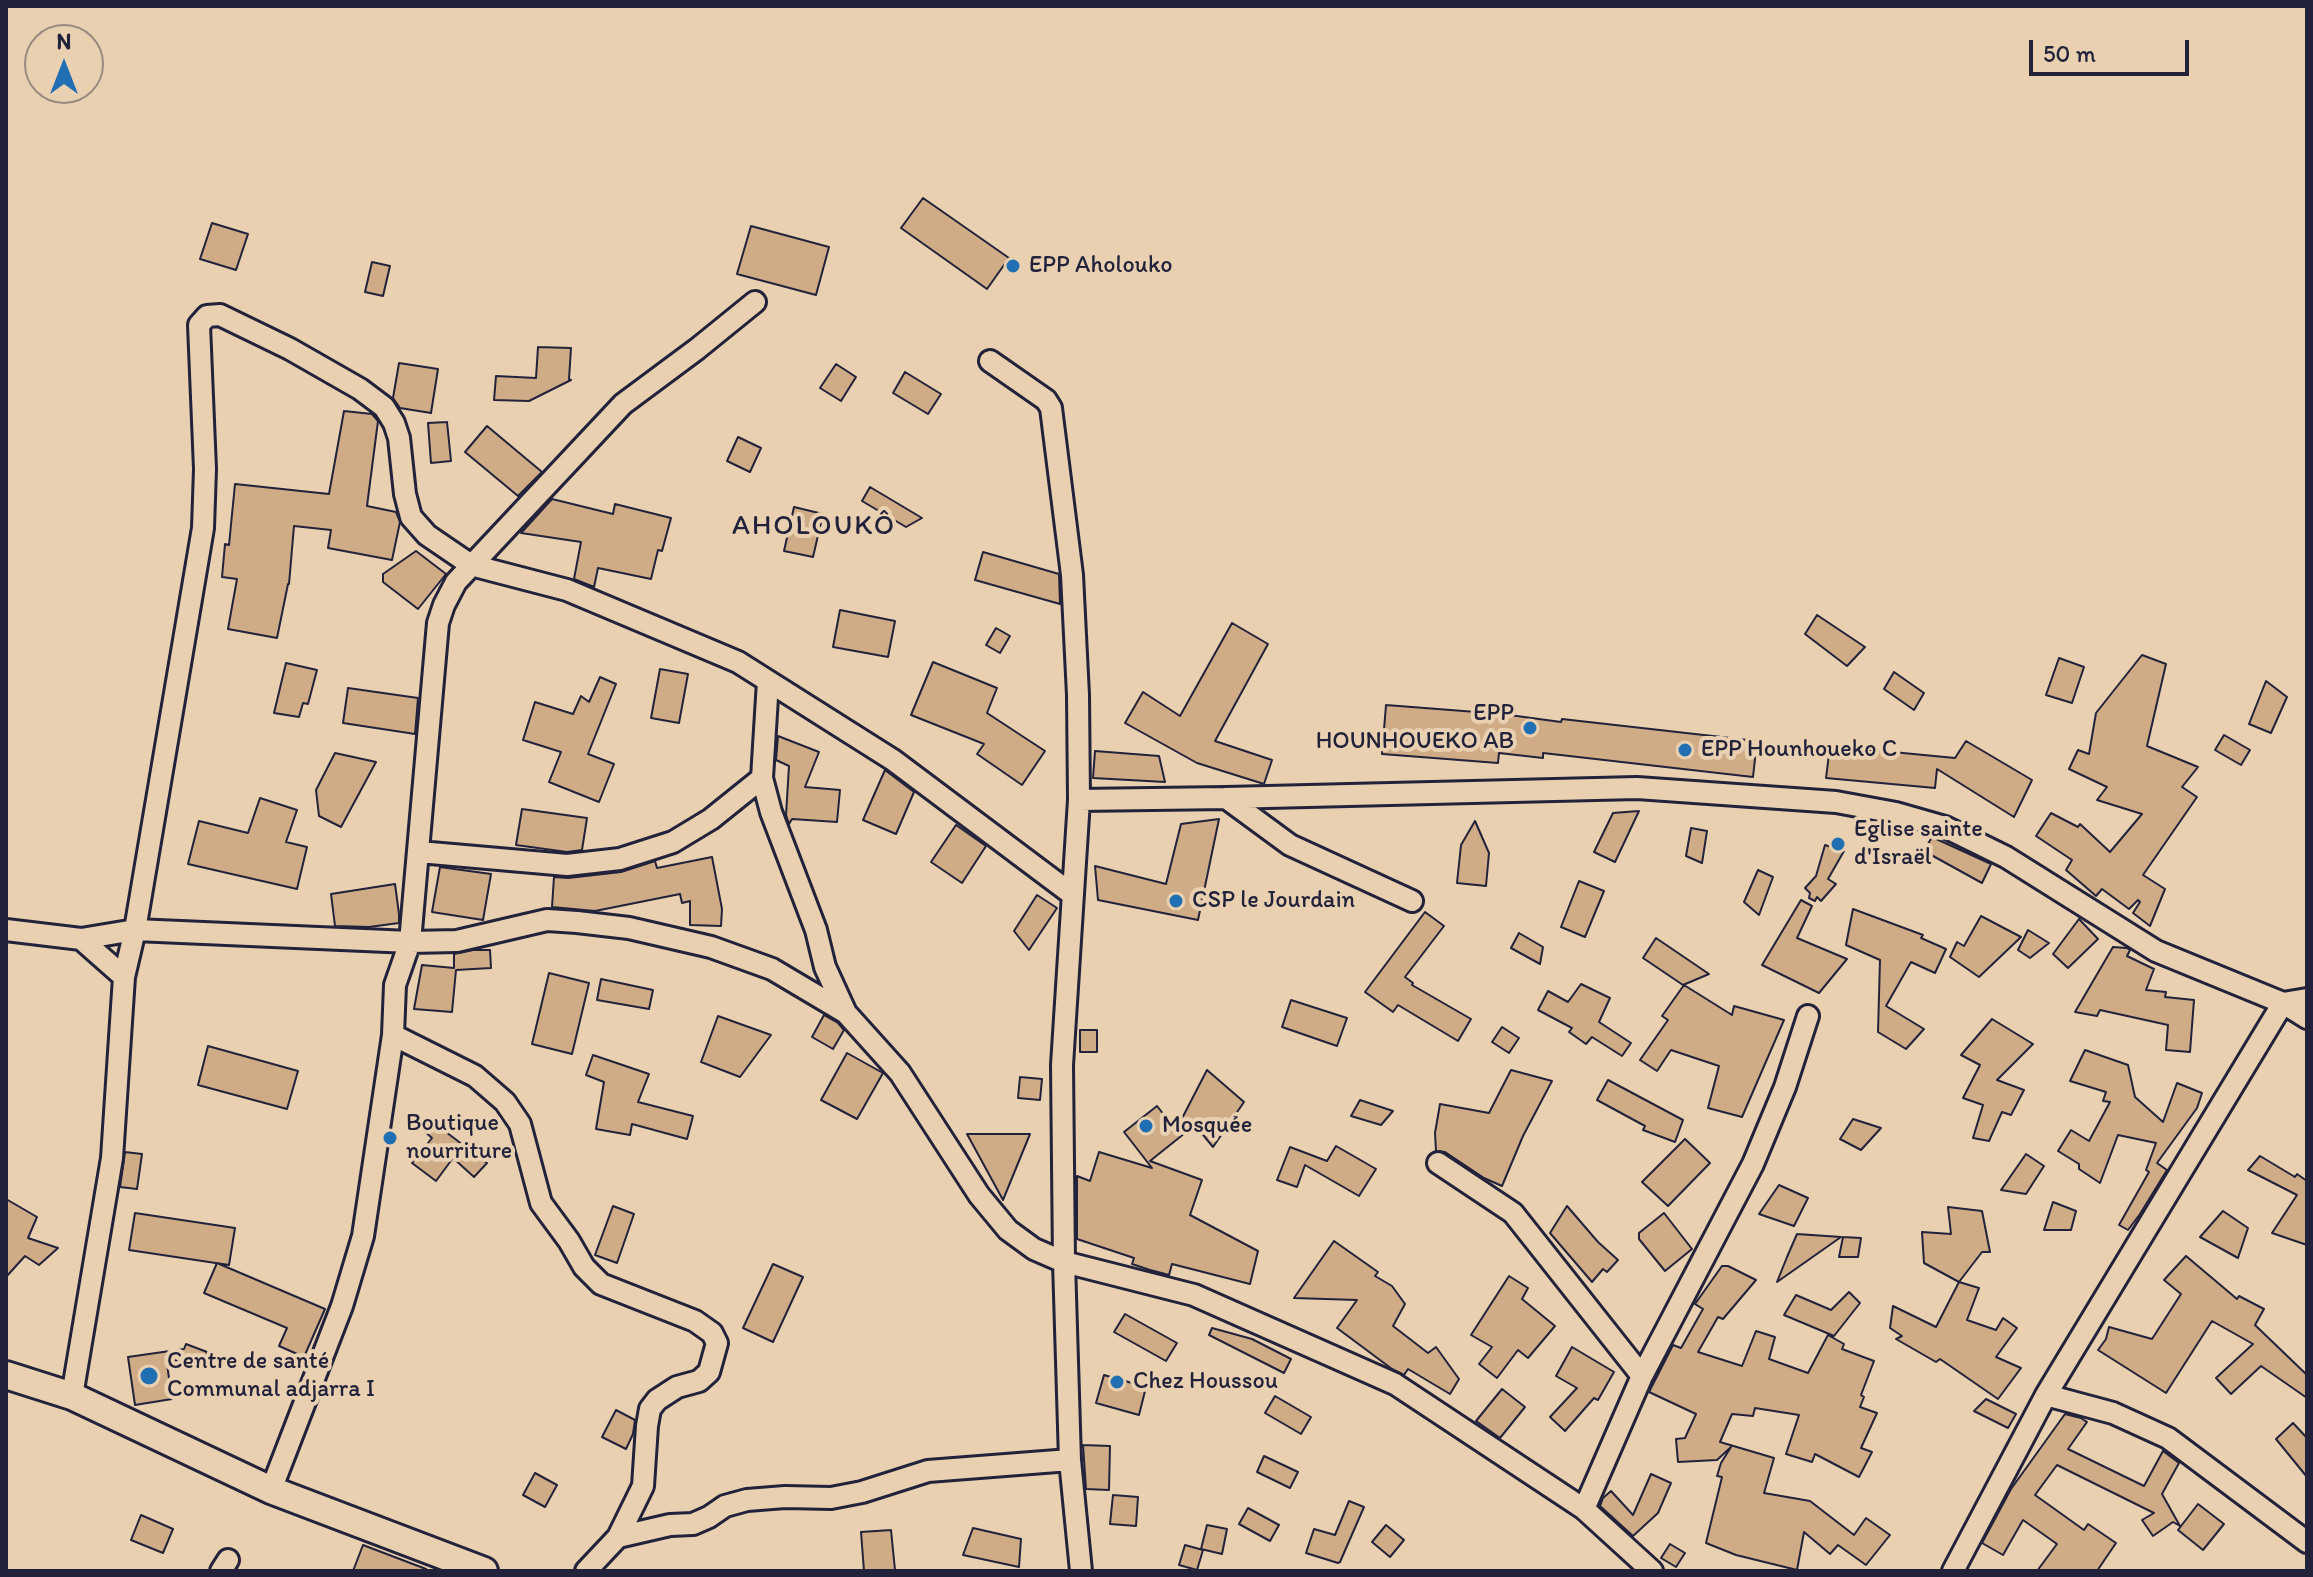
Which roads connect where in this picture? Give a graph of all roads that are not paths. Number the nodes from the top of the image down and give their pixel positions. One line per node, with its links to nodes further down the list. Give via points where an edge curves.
1 (755, 302): 3 (street, via 623,404)
2 (990, 361): 7 (street, via 1051,408 1072,575)
3 (471, 565): 4 (street, via 567,590 738,662); 8 (street, via 456,582 438,623); 12 (street, via 427,535 411,517 399,438 384,407 290,349 220,315 207,316 199,325 203,528)
4 (768, 681): 5 (street); 9 (street, via 893,760)
5 (762, 778): 8 (street, via 673,842 620,859 567,865); 18 (street, via 825,967)
6 (1226, 798): 7 (street); 10 (street, via 1290,845); 17 (street, via 1637,788 1836,802 1896,813 1945,827 2006,857 2156,951)
7 (1079, 800): 9 (street)
8 (419, 852): 14 (street)
9 (1073, 895): 23 (street, via 1062,1065)
10 (1412, 901)
11 (6, 930): 13 (street)
12 (135, 930): 13 (street); 14 (street); 15 (street)
13 (81, 939): 15 (street)
14 (410, 942): 18 (street, via 457,941 547,920 629,928 711,947 772,969); 21 (street, via 395,985)
15 (124, 977): 27 (street, via 112,1158)
16 (2307, 999): 17 (street)
17 (2283, 1003): 20 (street); 26 (street)
18 (846, 1013): 23 (street, via 900,1073 979,1195 1008,1230)
19 (1808, 1016): 25 (street, via 1753,1164)
20 (2307, 1018)
21 (393, 1035): 29 (street, via 363,1236 342,1306); 31 (street, via 475,1076 505,1102 520,1124 541,1203 601,1284 695,1321 717,1343 709,1372 677,1387 650,1409 643,1486)
22 (1438, 1163): 25 (street, via 1513,1213)
23 (1064, 1262): 28 (street); 30 (street, via 1194,1295 1395,1384)
24 (6, 1375): 27 (main road)
25 (1642, 1376): 30 (street)
26 (2046, 1395): 32 (street, via 2113,1413 2168,1438); 37 (street)
27 (72, 1396): 29 (main road)
28 (1070, 1460): 31 (street, via 928,1471 831,1498 747,1500 693,1524); 35 (street)
29 (271, 1490): 33 (main road)
30 (1584, 1509): 36 (street)
31 (618, 1537): 34 (street)
32 (2307, 1542)
33 (484, 1571)
34 (586, 1571)
35 (1081, 1571)
36 (1652, 1571)
37 (1953, 1571)

